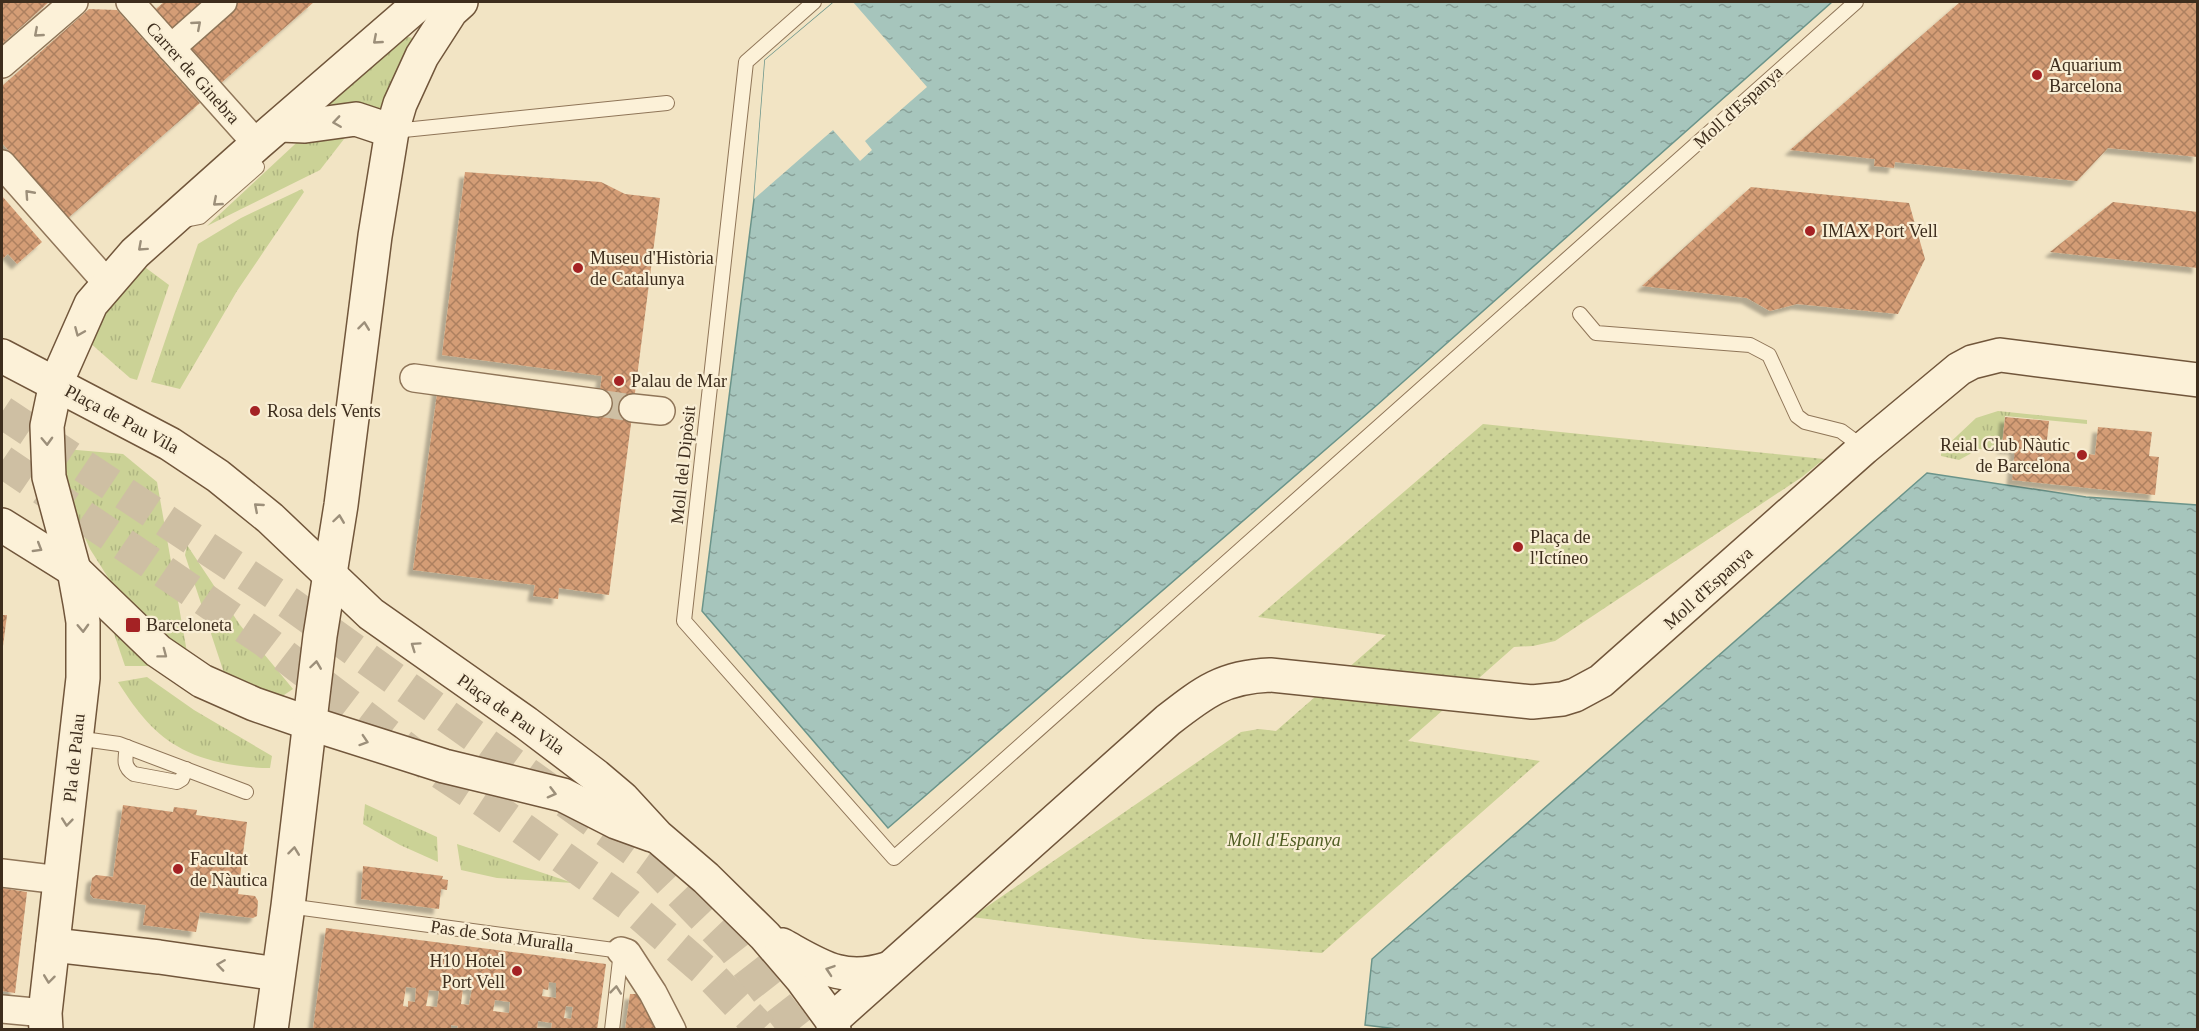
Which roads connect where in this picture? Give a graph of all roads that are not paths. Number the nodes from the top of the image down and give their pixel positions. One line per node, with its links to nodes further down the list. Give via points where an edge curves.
1 (74, 2): 9 (street, one-way to 9)
2 (223, 2): 8 (street, one-way to 2)
3 (422, 2): 11 (street, one-way to 11)
4 (461, 2): 12 (street, via 422,56 400,104)
5 (814, 2): 27 (lane, Moll del Dipòsit, via 746,62)
6 (1856, 2): 27 (lane, Moll d'Espanya, via 894,858)
7 (137, 4): 8 (street, Carrer de Ginebra)
8 (171, 48): 11 (street, Carrer de Ginebra)
9 (2, 64)
10 (667, 104): 12 (lane)
11 (265, 145): 12 (street, one-way to 11, via 356,120 305,126); 14 (street, one-way to 14, via 169,222)
12 (389, 145): 26 (street, one-way to 12)
13 (2, 164): 14 (street, one-way to 13)
14 (108, 284): 19 (street, one-way to 19, via 91,304)
15 (1580, 314): 23 (lane, via 1596,333 1750,345 1760,349 1769,355 1797,416 1805,422 1841,431)
16 (2, 356): 19 (street)
17 (414, 378): 20 (street)
18 (2198, 380): 23 (street, Moll d'Espanya, via 2000,355 1985,358 1945,379)
19 (56, 384): 25 (street, Plaça de Pau Vila, one-way to 25, via 47,426 49,477); 26 (street, Plaça de Pau Vila, one-way to 19, via 270,518 218,476 170,444)
20 (598, 403)
21 (633, 408): 22 (street)
22 (661, 411)
23 (1864, 448): 40 (street, Moll d'Espanya, via 1601,681 1575,695 1533,702 1270,675 1238,678 1209,689 1168,720)
24 (2, 525): 25 (street, one-way to 25)
25 (74, 570): 28 (street, Plaça de Pau Vila, one-way to 28, via 158,651 202,681); 29 (street, Pla de Palau, one-way to 29, via 84,647)
26 (330, 577): 28 (street, one-way to 26); 33 (street, Plaça de Pau Vila, one-way to 26, via 622,798 567,752 406,640)
27 (684, 621)
28 (309, 723): 33 (street, Plaça de Pau Vila, one-way to 33, via 444,766 562,795 616,822); 36 (street, one-way to 28)
29 (76, 738): 30 (lane); 35 (street, Pla de Palau, one-way to 35)
30 (127, 747): 31 (lane); 31 (lane, via 124,760 134,774 177,782)
31 (186, 769): 32 (lane)
32 (246, 792)
33 (657, 836): 37 (street, Plaça de Pau Vila)
34 (2, 873): 35 (street)
35 (60, 880): 38 (street, Pla de Palau)
36 (288, 906): 39 (lane, Pas de Sota Muralla); 41 (street)
37 (765, 936): 40 (street, one-way to 37, via 873,974 836,973); 44 (street, Plaça de Pau Vila)
38 (53, 945): 41 (street, one-way to 38); 43 (street, Pla de Palau, one-way to 43)
39 (621, 951): 46 (lane, one-way to 39); 47 (street, via 627,953)
40 (887, 969): 44 (street, Moll d'Espanya)
41 (279, 974): 45 (street)
42 (2, 1009): 43 (street)
43 (42, 1024)
44 (837, 1025)
45 (271, 1029)
46 (612, 1029)
47 (672, 1029)

